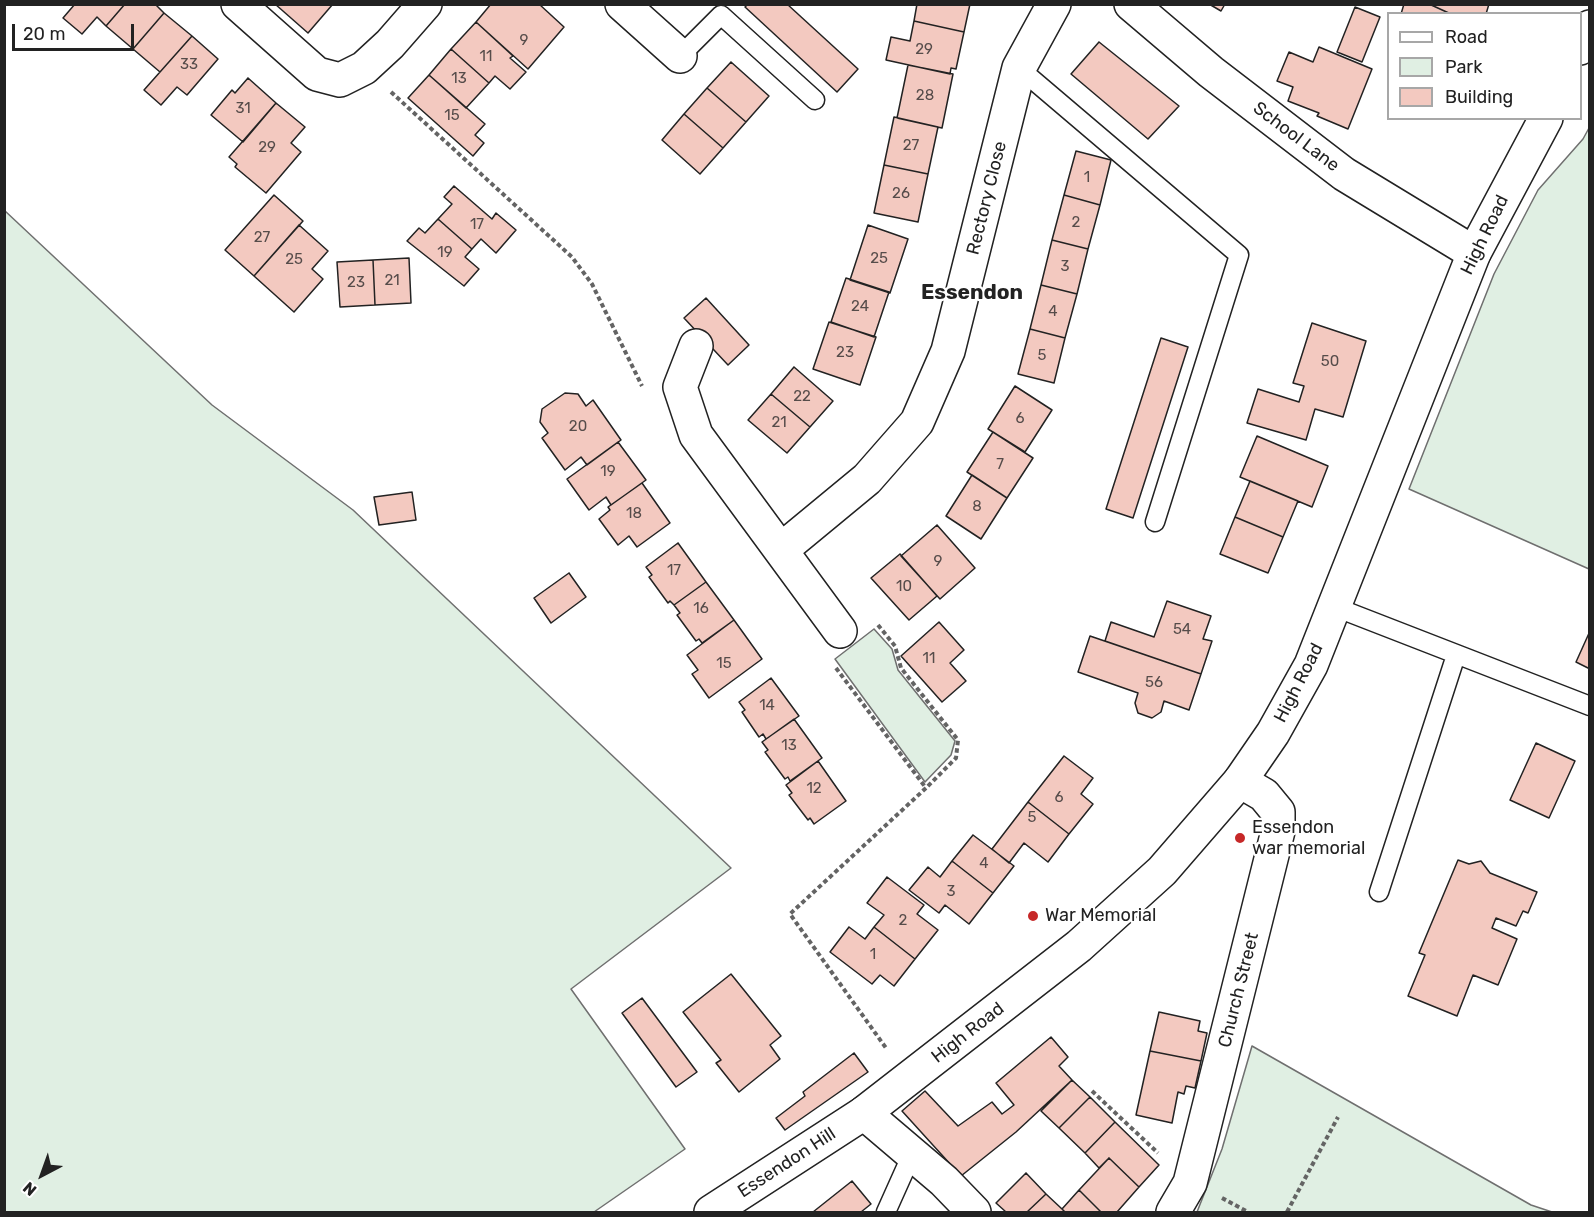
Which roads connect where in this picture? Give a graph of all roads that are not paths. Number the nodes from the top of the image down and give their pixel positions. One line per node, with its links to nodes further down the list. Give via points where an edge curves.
1 (238, 4): 2 (street, via 316,74 340,80 364,68)
2 (425, 4)
3 (622, 4): 8 (street)
4 (1054, 4): 9 (street, Rectory Close)
5 (1131, 4): 12 (street, School Lane, via 1211,72 1344,174)
6 (1590, 27): 7 (street)
7 (1582, 46)
8 (680, 56): 10 (lane, via 721,15)
9 (1019, 68): 14 (lane, via 1239,255); 15 (street, Rectory Close, via 948,351 917,422 867,479)
10 (815, 100)
11 (1545, 120): 12 (street, High Road)
12 (1474, 253): 16 (street, High Road)
13 (696, 346): 15 (street, via 680,387 696,435)
14 (1155, 522)
15 (781, 550): 17 (street)
16 (1335, 607): 18 (lane); 20 (street, High Road, via 1311,665 1273,733)
17 (835, 644)
18 (1456, 655): 19 (lane); 21 (lane)
19 (1590, 706)
20 (1240, 781): 22 (street, High Road, via 1162,871 1079,946); 27 (street, Church Street, via 1264,795 1278,812 1278,831 1190,1183)
21 (1379, 892)
22 (864, 1113): 23 (street); 24 (street, Essendon Hill)
23 (912, 1154): 25 (lane); 26 (street)
24 (711, 1212)
25 (886, 1212)
26 (974, 1212)
27 (1173, 1212)

